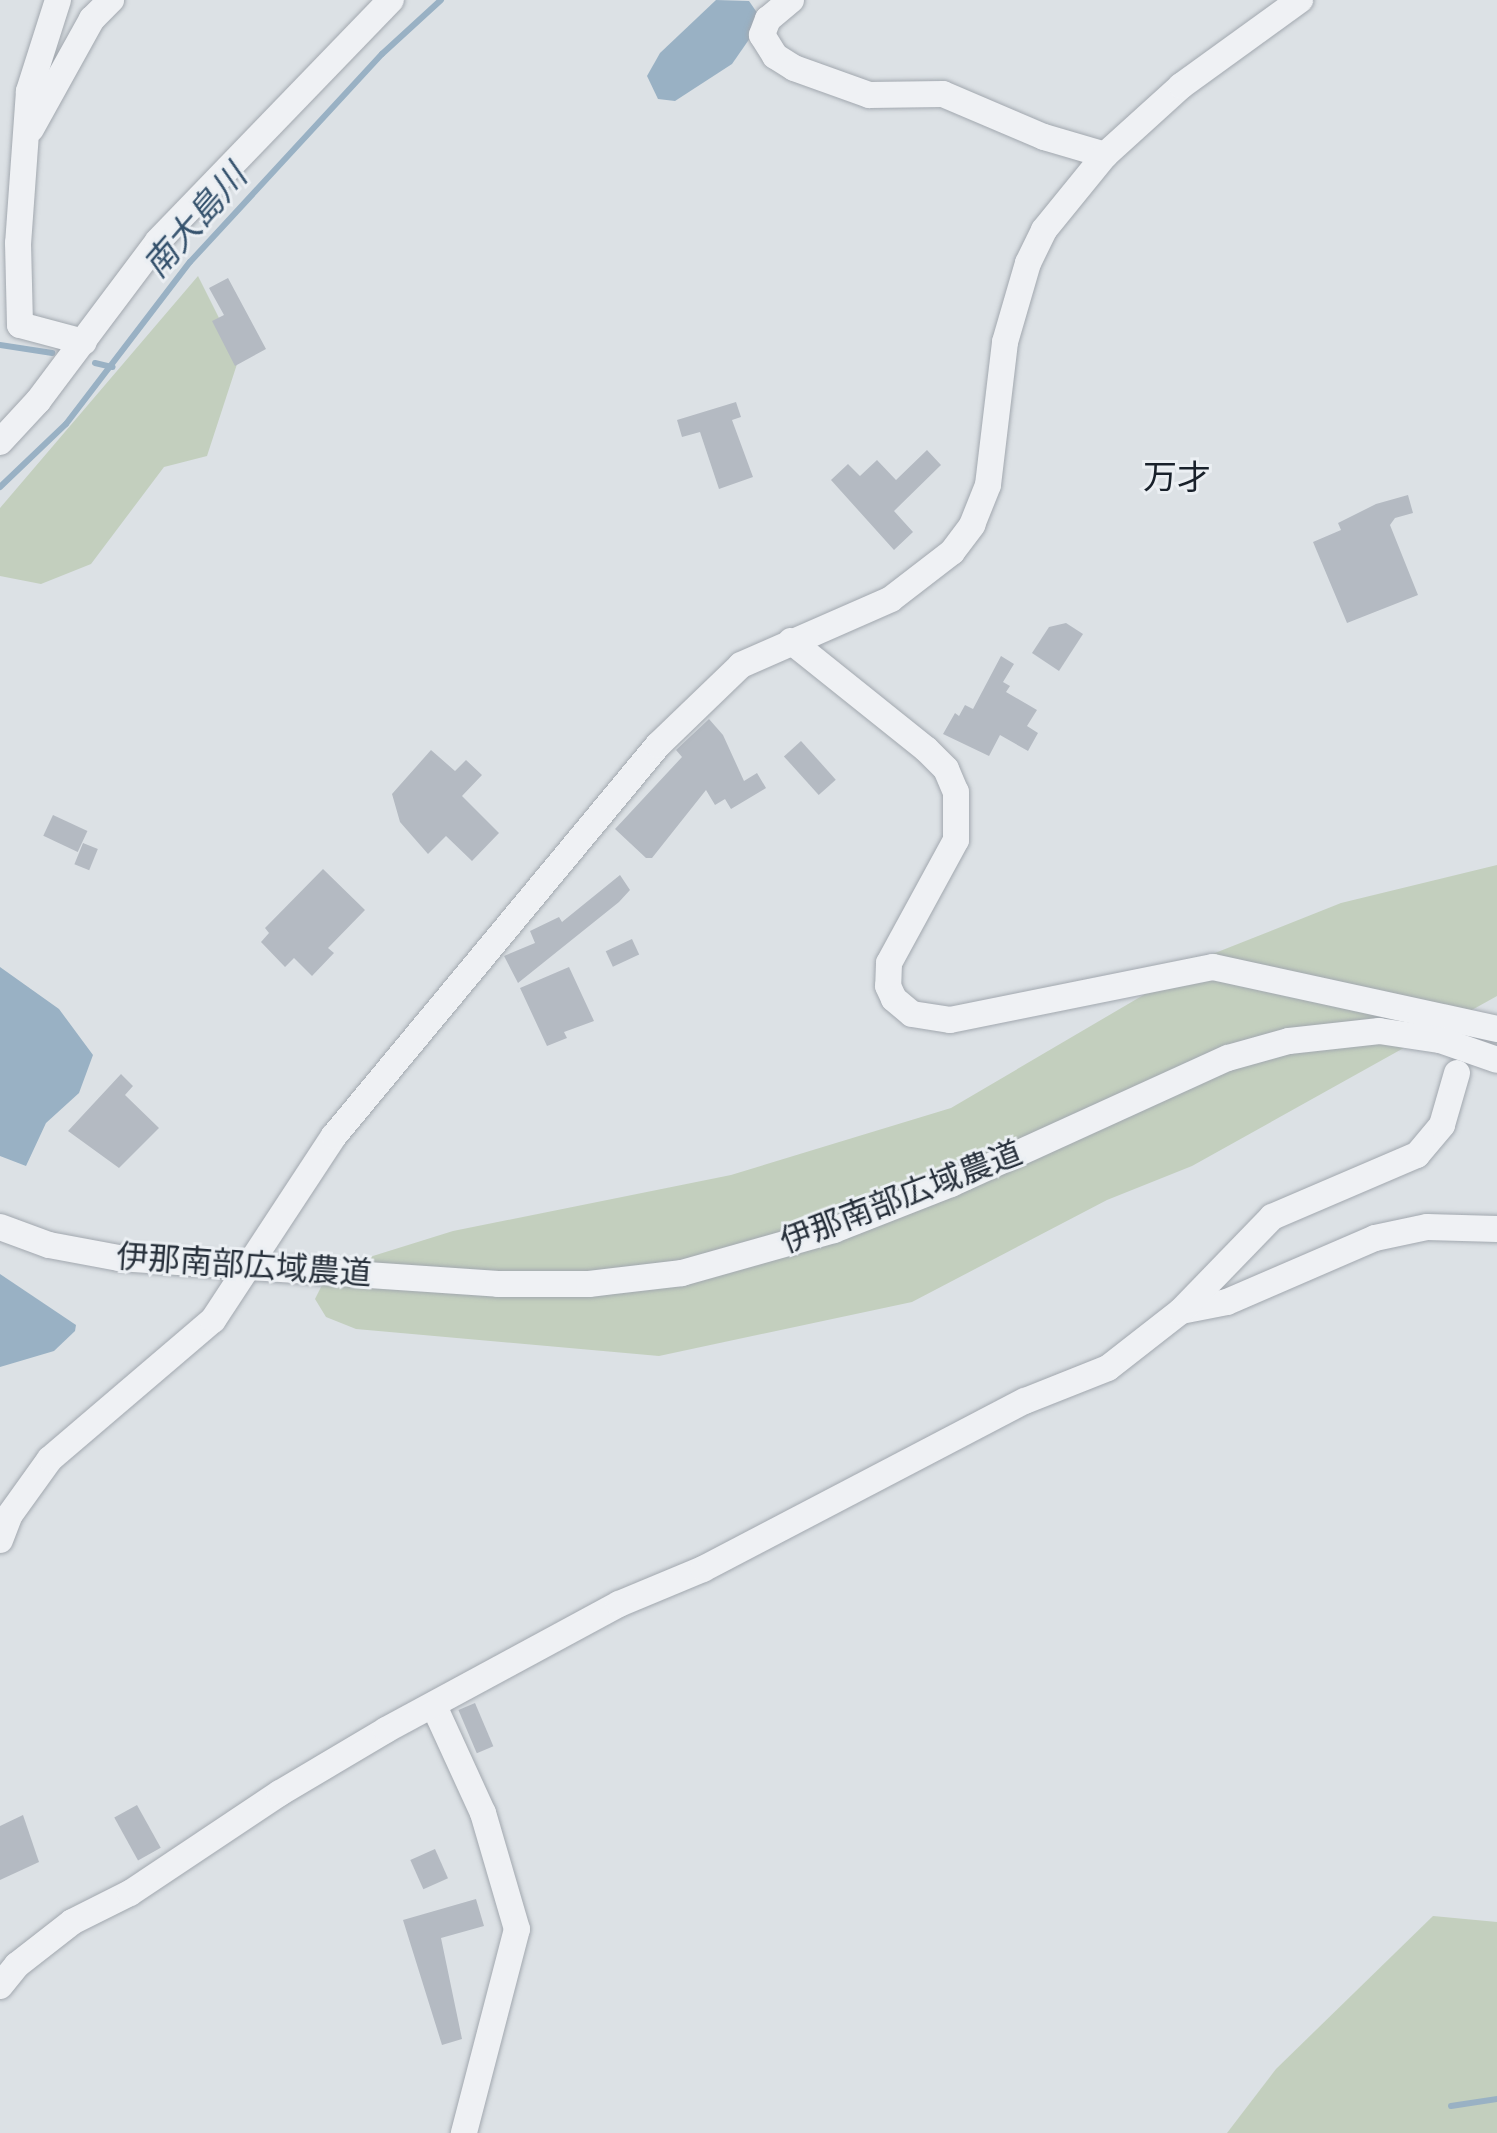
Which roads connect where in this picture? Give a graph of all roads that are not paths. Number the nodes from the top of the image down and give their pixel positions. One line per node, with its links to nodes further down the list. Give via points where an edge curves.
1 (58, 0): 6 (street, via 29,91)
2 (111, 0): 6 (street, via 92,19)
3 (391, 0): 8 (street, via 158,241)
4 (791, 0): 7 (street, via 768,19 762,35 775,56 794,68 869,95 943,94 1044,137)
5 (1300, 0): 7 (street, via 1212,61)
6 (28, 136): 8 (street, via 18,243 20,325)
7 (1105, 155): 10 (street, via 1044,230 1028,263 1005,342 988,485 972,525 952,552 891,599)
8 (84, 342): 9 (street)
9 (0, 442)
10 (791, 641): 12 (street, via 926,749 946,769 956,792 956,840 889,963 888,986 912,1014 950,1020 1213,967); 17 (street, via 741,665 658,745 334,1136)
11 (1497, 1008): 12 (street)
12 (1480, 1026)
13 (1497, 1060): 17 (street, 伊那南部広域農道, via 1440,1040 1379,1031 1289,1041 1228,1058 951,1184 849,1224 682,1273 589,1284 513,1284)
14 (1457, 1073): 18 (street, via 1442,1125 1417,1155 1272,1217)
15 (0, 1227): 17 (street, 伊那南部広域農道, via 49,1245 119,1258)
16 (1497, 1229): 18 (street, via 1427,1227 1375,1238 1227,1302)
17 (250, 1269): 19 (street, via 183,1351 50,1459 9,1516)
18 (1181, 1311): 20 (street, via 1108,1368 1025,1401 703,1569 619,1604)
19 (0, 1540)
20 (434, 1706): 21 (street, via 280,1793 130,1893 72,1922 17,1965); 22 (street, via 483,1813 517,1929)
21 (0, 1986)
22 (464, 2133)

